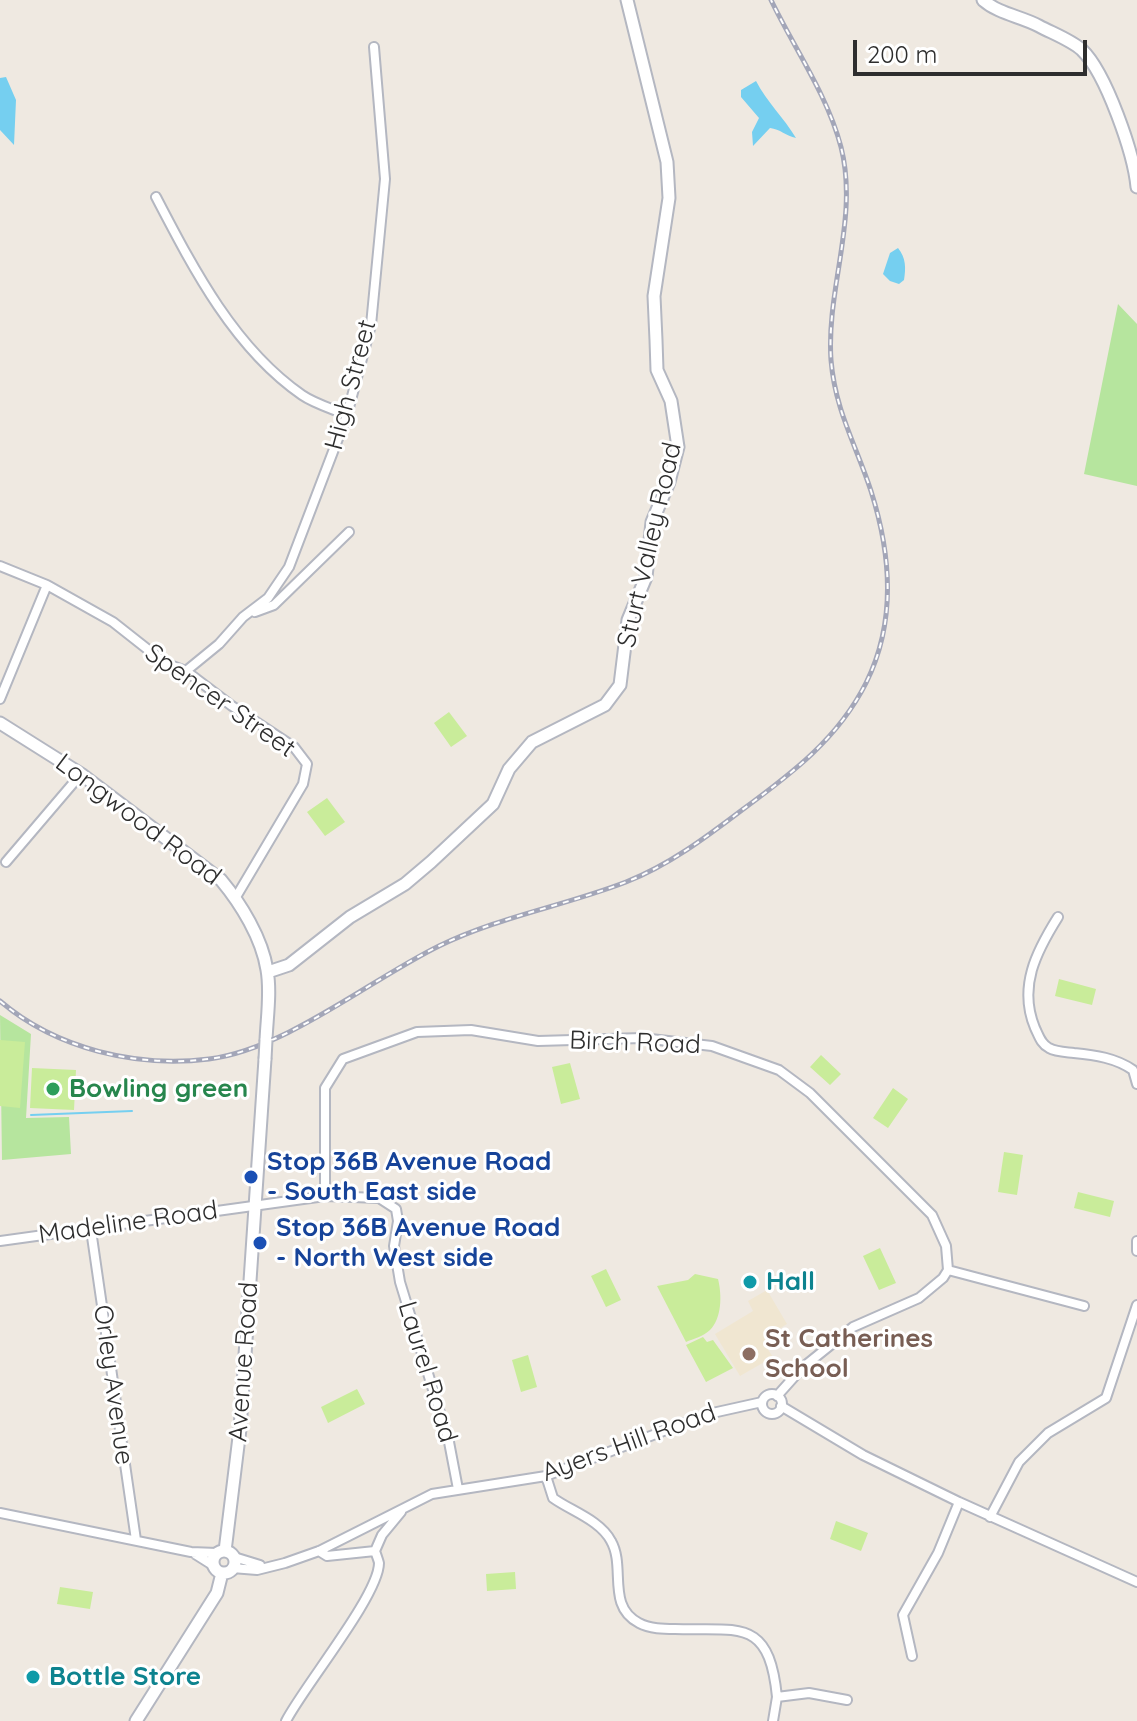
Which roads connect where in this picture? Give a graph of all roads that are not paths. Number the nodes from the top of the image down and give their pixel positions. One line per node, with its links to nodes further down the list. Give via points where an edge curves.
1 (627, 0): 19 (street, Sturt Valley Road, via 667,162 669,198 654,296 657,370 671,401 678,447 652,522 646,577 628,620 620,685 605,705 532,742 509,769 493,804 405,884 350,917 289,965)
2 (983, 0): 4 (street, via 1081,49 1102,77)
3 (374, 47): 6 (street, High Street, via 385,179 371,325)
4 (1137, 187)
5 (156, 197): 6 (street, via 224,315 270,369 304,397)
6 (347, 415): 10 (street, High Street, via 289,567 268,598)
7 (349, 532): 10 (street, via 274,605)
8 (0, 566): 9 (street, Spencer Street)
9 (47, 585): 11 (street, Spencer Street, via 113,622 165,663); 12 (street)
10 (243, 617): 11 (street, High Street)
11 (186, 671): 16 (street, Spencer Street, via 294,747 307,764 303,784)
12 (0, 699)
13 (0, 723): 14 (street, Longwood Road)
14 (81, 774): 15 (street); 16 (street, Longwood Road, via 203,865)
15 (6, 862)
16 (236, 897): 18 (street, Longwood Road)
17 (1058, 917): 20 (street, via 1032,965 1027,993 1041,1041 1051,1050 1123,1063 1133,1070)
18 (255, 935): 19 (street, Avenue Road)
19 (268, 972): 22 (street, Avenue Road, bridge)
20 (1137, 1084)
21 (325, 1196): 22 (street, Laurel Road); 27 (street, Birch Road, via 325,1088 343,1059 376,1045 417,1032 471,1030 538,1041 642,1038 712,1046 779,1070 821,1103 932,1215 946,1246); 34 (street, Laurel Road, via 379,1198 396,1209 394,1246 400,1282 449,1442)
22 (255, 1205): 23 (street, Madeline Road); 42 (street, Avenue Road, via 240,1429)
23 (91, 1230): 24 (street, Madeline Road); 39 (street, Orley Avenue)
24 (0, 1241)
25 (1137, 1241): 26 (street)
26 (1137, 1251)
27 (948, 1270): 29 (street); 30 (street, via 919,1298 853,1327)
28 (1137, 1305): 38 (street, via 1106,1398 1048,1433 1019,1462)
29 (1084, 1306)
30 (777, 1396): 31 (street, via 768,1395); 32 (street)
31 (762, 1402): 32 (street, via 771,1413); 33 (street, Ayers Hill Road, via 708,1414)
32 (781, 1406): 35 (street, via 863,1455)
33 (546, 1476): 34 (street, Ayers Hill Road); 45 (street, via 553,1498 599,1526 612,1542 624,1610 638,1623 658,1628 743,1631 757,1639 768,1656)
34 (458, 1489): 36 (street, Ayers Hill Road)
35 (959, 1502): 38 (street); 44 (street, via 903,1615)
36 (404, 1508): 40 (street, Ayers Hill Road); 41 (street)
37 (0, 1513): 39 (street, Ayers Hill Road)
38 (990, 1517): 43 (street)
39 (136, 1540): 42 (street, Ayers Hill Road)
40 (319, 1551): 41 (street, via 327,1556); 42 (street, Ayers Hill Road, via 272,1566)
41 (375, 1551): 48 (street, via 379,1563 359,1610)
42 (224, 1561): 47 (street, Avenue Road, via 217,1593)
43 (1137, 1582)
44 (912, 1656)
45 (777, 1697): 46 (street, via 809,1693); 49 (street)
46 (847, 1700)
47 (136, 1721)
48 (286, 1721)
49 (773, 1721)

